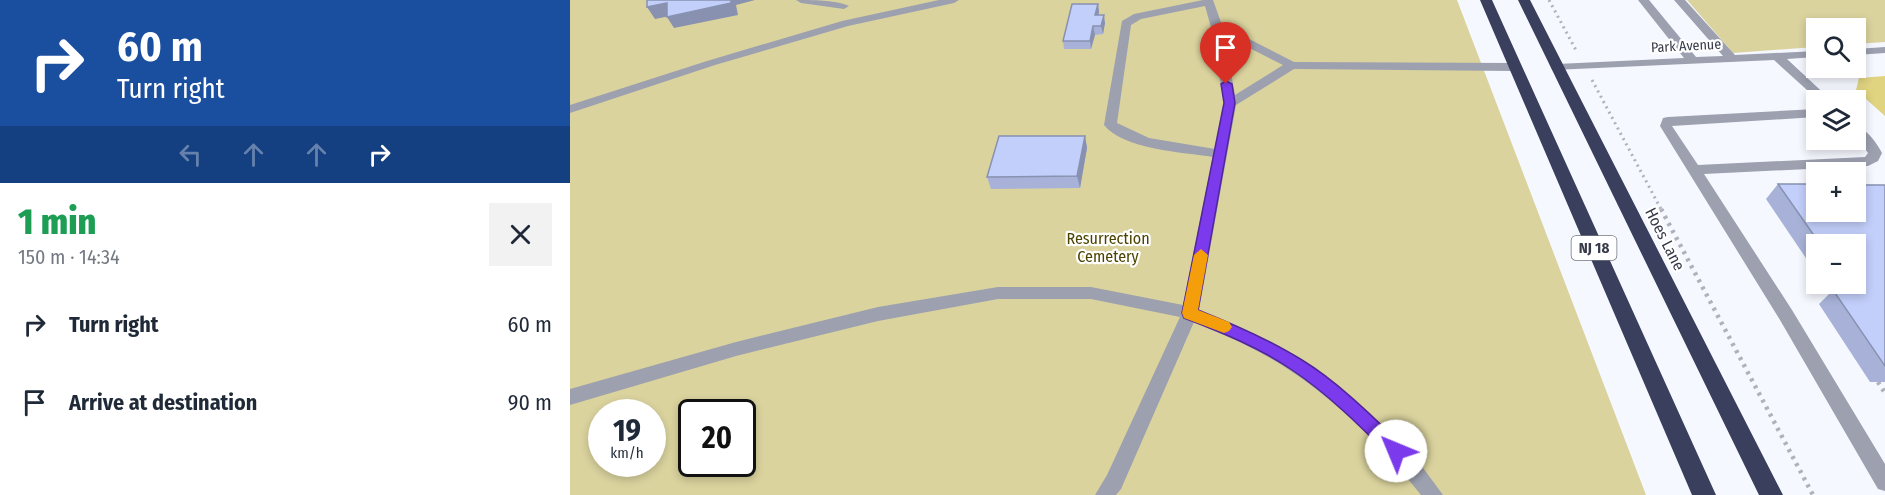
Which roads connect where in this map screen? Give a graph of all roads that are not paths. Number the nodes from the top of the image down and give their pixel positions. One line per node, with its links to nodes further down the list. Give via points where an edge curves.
1 (801, 0): 8 (street)
2 (954, 0): 9 (street)
3 (1486, 0): 18 (highway, NJ 18)
4 (1524, 0): 19 (highway, Hoes Lane / NJ 18)
5 (1643, 0): 16 (street)
6 (1679, 0): 15 (street)
7 (1209, 1): 10 (street); 25 (street, via 1138,15 1126,23 1110,125 1141,140)
8 (844, 3): 9 (street)
9 (846, 23): 22 (street)
10 (1217, 27): 17 (street); 21 (street)
11 (1885, 50): 12 (street)
12 (1866, 51)
13 (1806, 55): 14 (street, Park Avenue)
14 (1778, 57): 15 (street, Park Avenue); 20 (street)
15 (1732, 59): 16 (street, Park Avenue)
16 (1693, 61): 19 (street, Park Avenue)
17 (1292, 65): 18 (street); 21 (street)
18 (1514, 67): 33 (highway, NJ 18)
19 (1557, 68): 34 (highway, Hoes Lane / NJ 18)
20 (1814, 90)
21 (1230, 103): 25 (street)
22 (570, 109)
23 (1806, 114): 27 (street, via 1668,121 1666,126)
24 (1866, 140): 26 (street)
25 (1220, 154): 28 (street)
26 (1880, 154): 27 (street, via 1868,160)
27 (1695, 170): 30 (street)
28 (1190, 313): 29 (street, via 1090,293 998,293 878,314 779,338); 31 (street); 32 (street, via 1266,347 1329,389 1411,466)
29 (570, 397)
30 (1885, 482)
31 (1105, 495)
32 (1432, 495)
33 (1704, 495)
34 (1772, 495)

